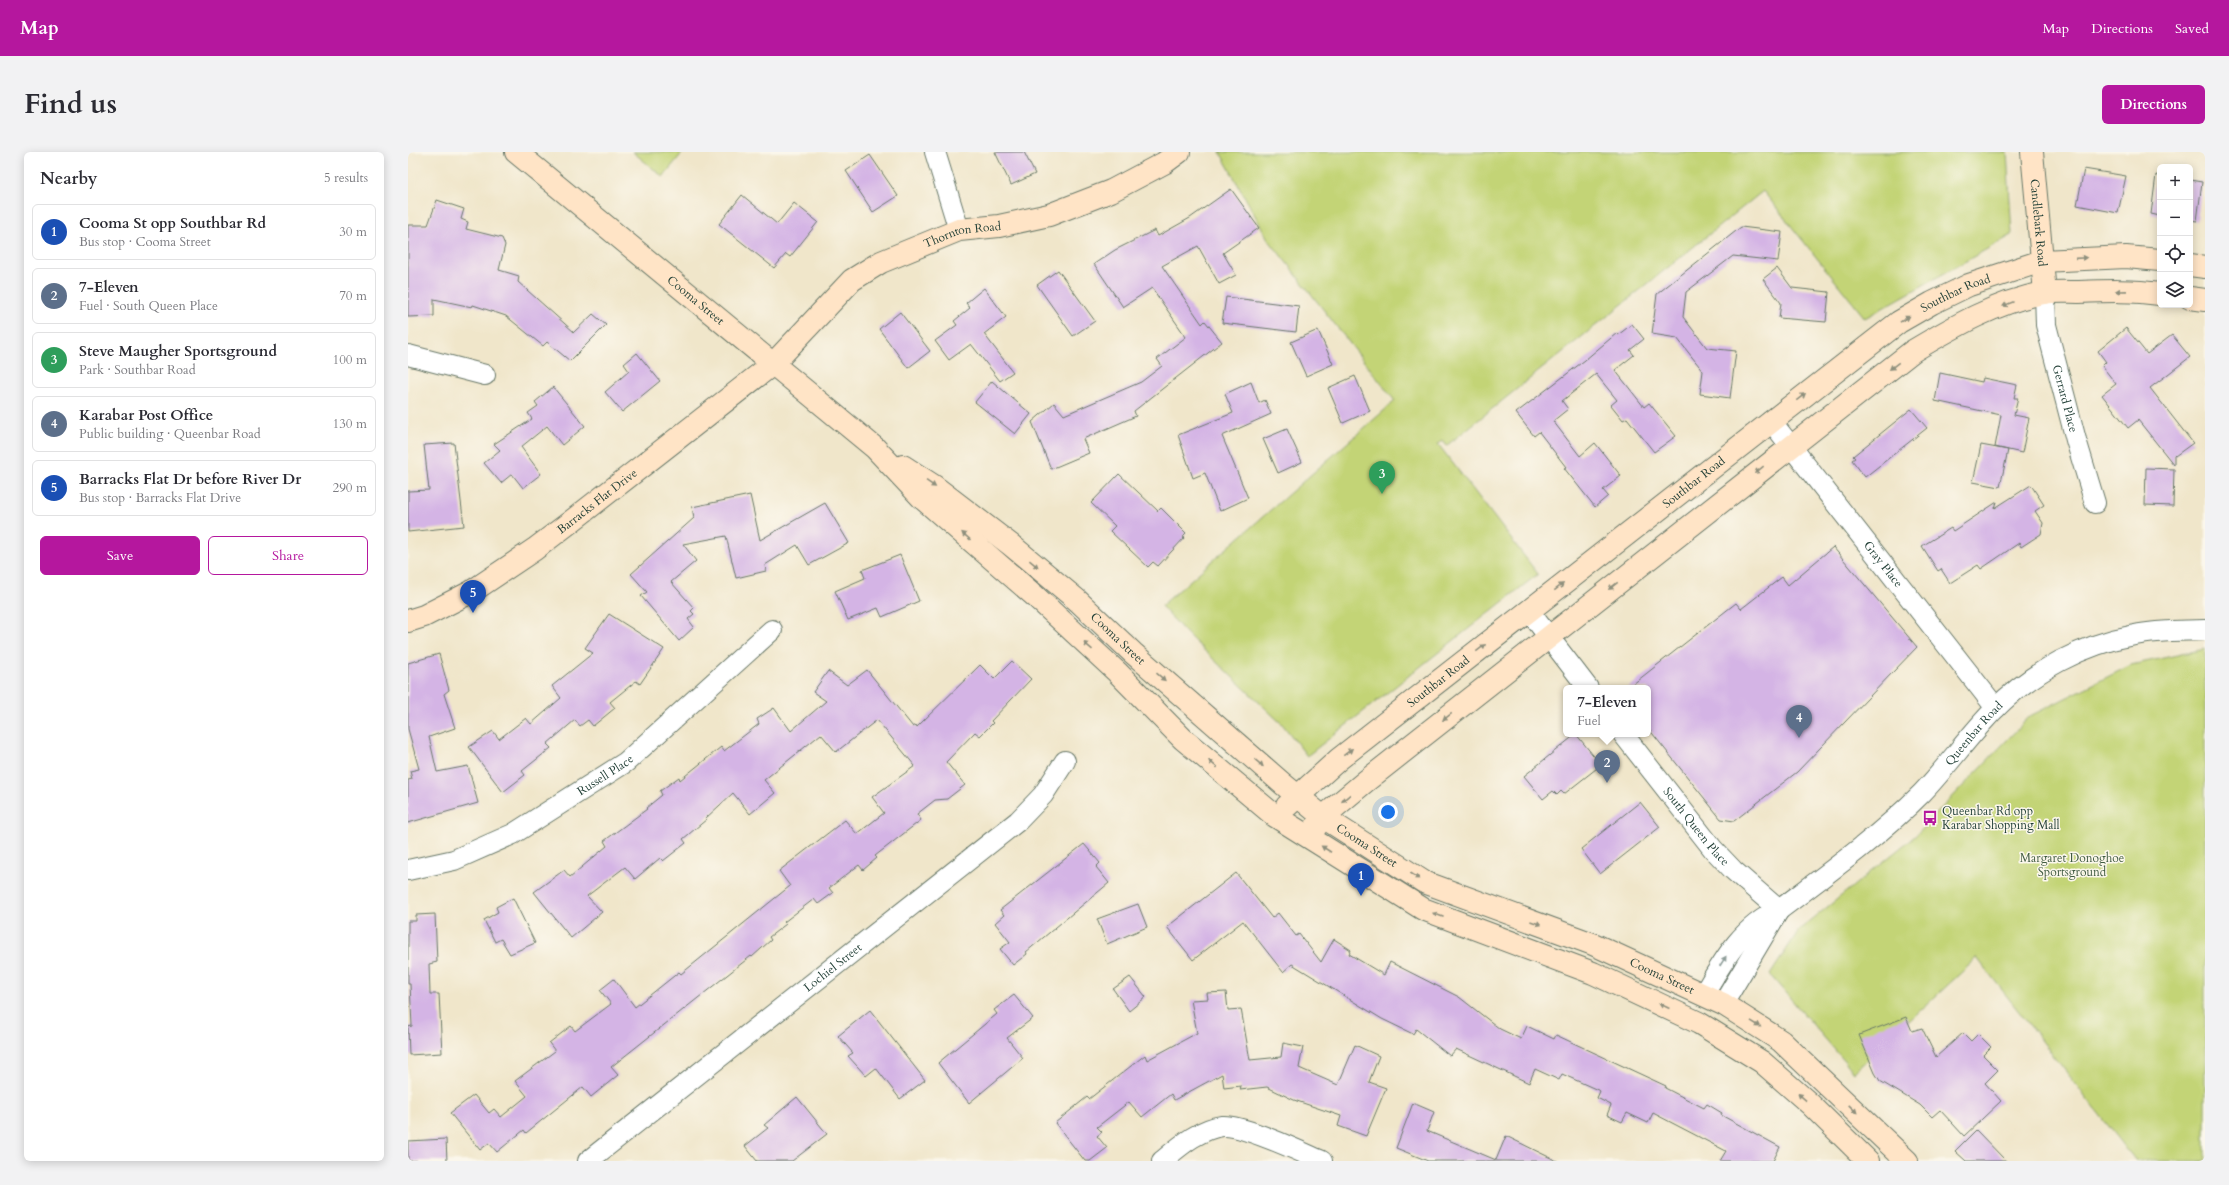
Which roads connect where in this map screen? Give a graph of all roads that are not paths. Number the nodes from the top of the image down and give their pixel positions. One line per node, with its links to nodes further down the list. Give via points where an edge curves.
1 (516, 152): 15 (main road, Cooma Street)
2 (935, 152): 5 (street)
3 (1179, 152): 5 (main road, Thornton Road, via 1164,163 1111,191 1049,215 999,226)
4 (2032, 152): 7 (main road, Candlebark Road)
5 (959, 230): 15 (main road, Thornton Road, via 881,262 852,280)
6 (2157, 260): 7 (main road, Southbar Road, one-way to 6, via 2126,257)
7 (2042, 261): 10 (main road, Candlebark Road); 17 (main road, Southbar Road, one-way to 7, via 1899,322 1969,285)
8 (2193, 265): 9 (main road)
9 (2205, 267)
10 (2045, 293): 11 (main road, one-way to 10, via 2134,291); 18 (main road, one-way to 18, via 2015,301 1946,331 1913,351); 20 (street, Gerrard Place, via 2046,325)
11 (2157, 294)
12 (2193, 298): 13 (main road)
13 (2205, 300)
14 (408, 355): 16 (street)
15 (774, 363): 19 (main road, Cooma Street); 22 (main road, Barracks Flat Drive, via 535,549 471,592)
16 (485, 375)
17 (1771, 421): 18 (street, Gray Place); 21 (main road, Southbar Road, one-way to 17)
18 (1790, 446): 25 (main road, one-way to 25); 29 (street, Gray Place)
19 (875, 448): 26 (main road, Cooma Street, one-way to 26, via 934,486 1011,545 1077,600); 27 (main road, Cooma Street, one-way to 19, via 1036,597 922,498)
20 (2095, 503)
21 (1529, 611): 25 (street); 32 (main road, Southbar Road, one-way to 21, via 1339,759)
22 (408, 622)
23 (772, 630): 36 (street, Russell Place, via 626,762 513,834 454,860)
24 (2205, 630): 29 (street, Queenbar Road, via 2136,634 2101,643 2042,671)
25 (1549, 636): 28 (street); 34 (main road, one-way to 34)
26 (1133, 653): 27 (main road); 32 (main road, Cooma Street, one-way to 32)
27 (1117, 672): 33 (main road, Cooma Street, one-way to 27, via 1183,739)
28 (1586, 685)
29 (1996, 708): 37 (street, Queenbar Road, via 1922,793 1896,817)
30 (1626, 737): 37 (street, South Queen Place, via 1717,854)
31 (1065, 761): 41 (street, Lochiel Street, via 1043,795 1018,821)
32 (1298, 796): 33 (main road, Southbar Road); 34 (main road, Cooma Street)
33 (1275, 816): 35 (main road, Cooma Street)
34 (1323, 817): 35 (main road); 38 (main road, Cooma Street, one-way to 38, via 1424,882 1593,944)
35 (1308, 837): 40 (main road, Cooma Street, one-way to 35, via 1593,973 1422,909)
36 (408, 870)
37 (1779, 910): 38 (street, Queenbar Road, one-way to 37, via 1739,939 1756,922); 39 (street, Queenbar Road)
38 (1703, 995): 39 (main road, Cooma Street); 40 (main road)
39 (1723, 1004): 40 (main road); 45 (main road, Cooma Street, one-way to 45, via 1781,1041)
40 (1700, 1023): 44 (main road, Cooma Street, one-way to 40, via 1810,1104 1762,1062)
41 (588, 1161)
42 (1162, 1161): 43 (street, via 1206,1131 1223,1126 1262,1136)
43 (1322, 1161)
44 (1868, 1161)
45 (1907, 1161)

